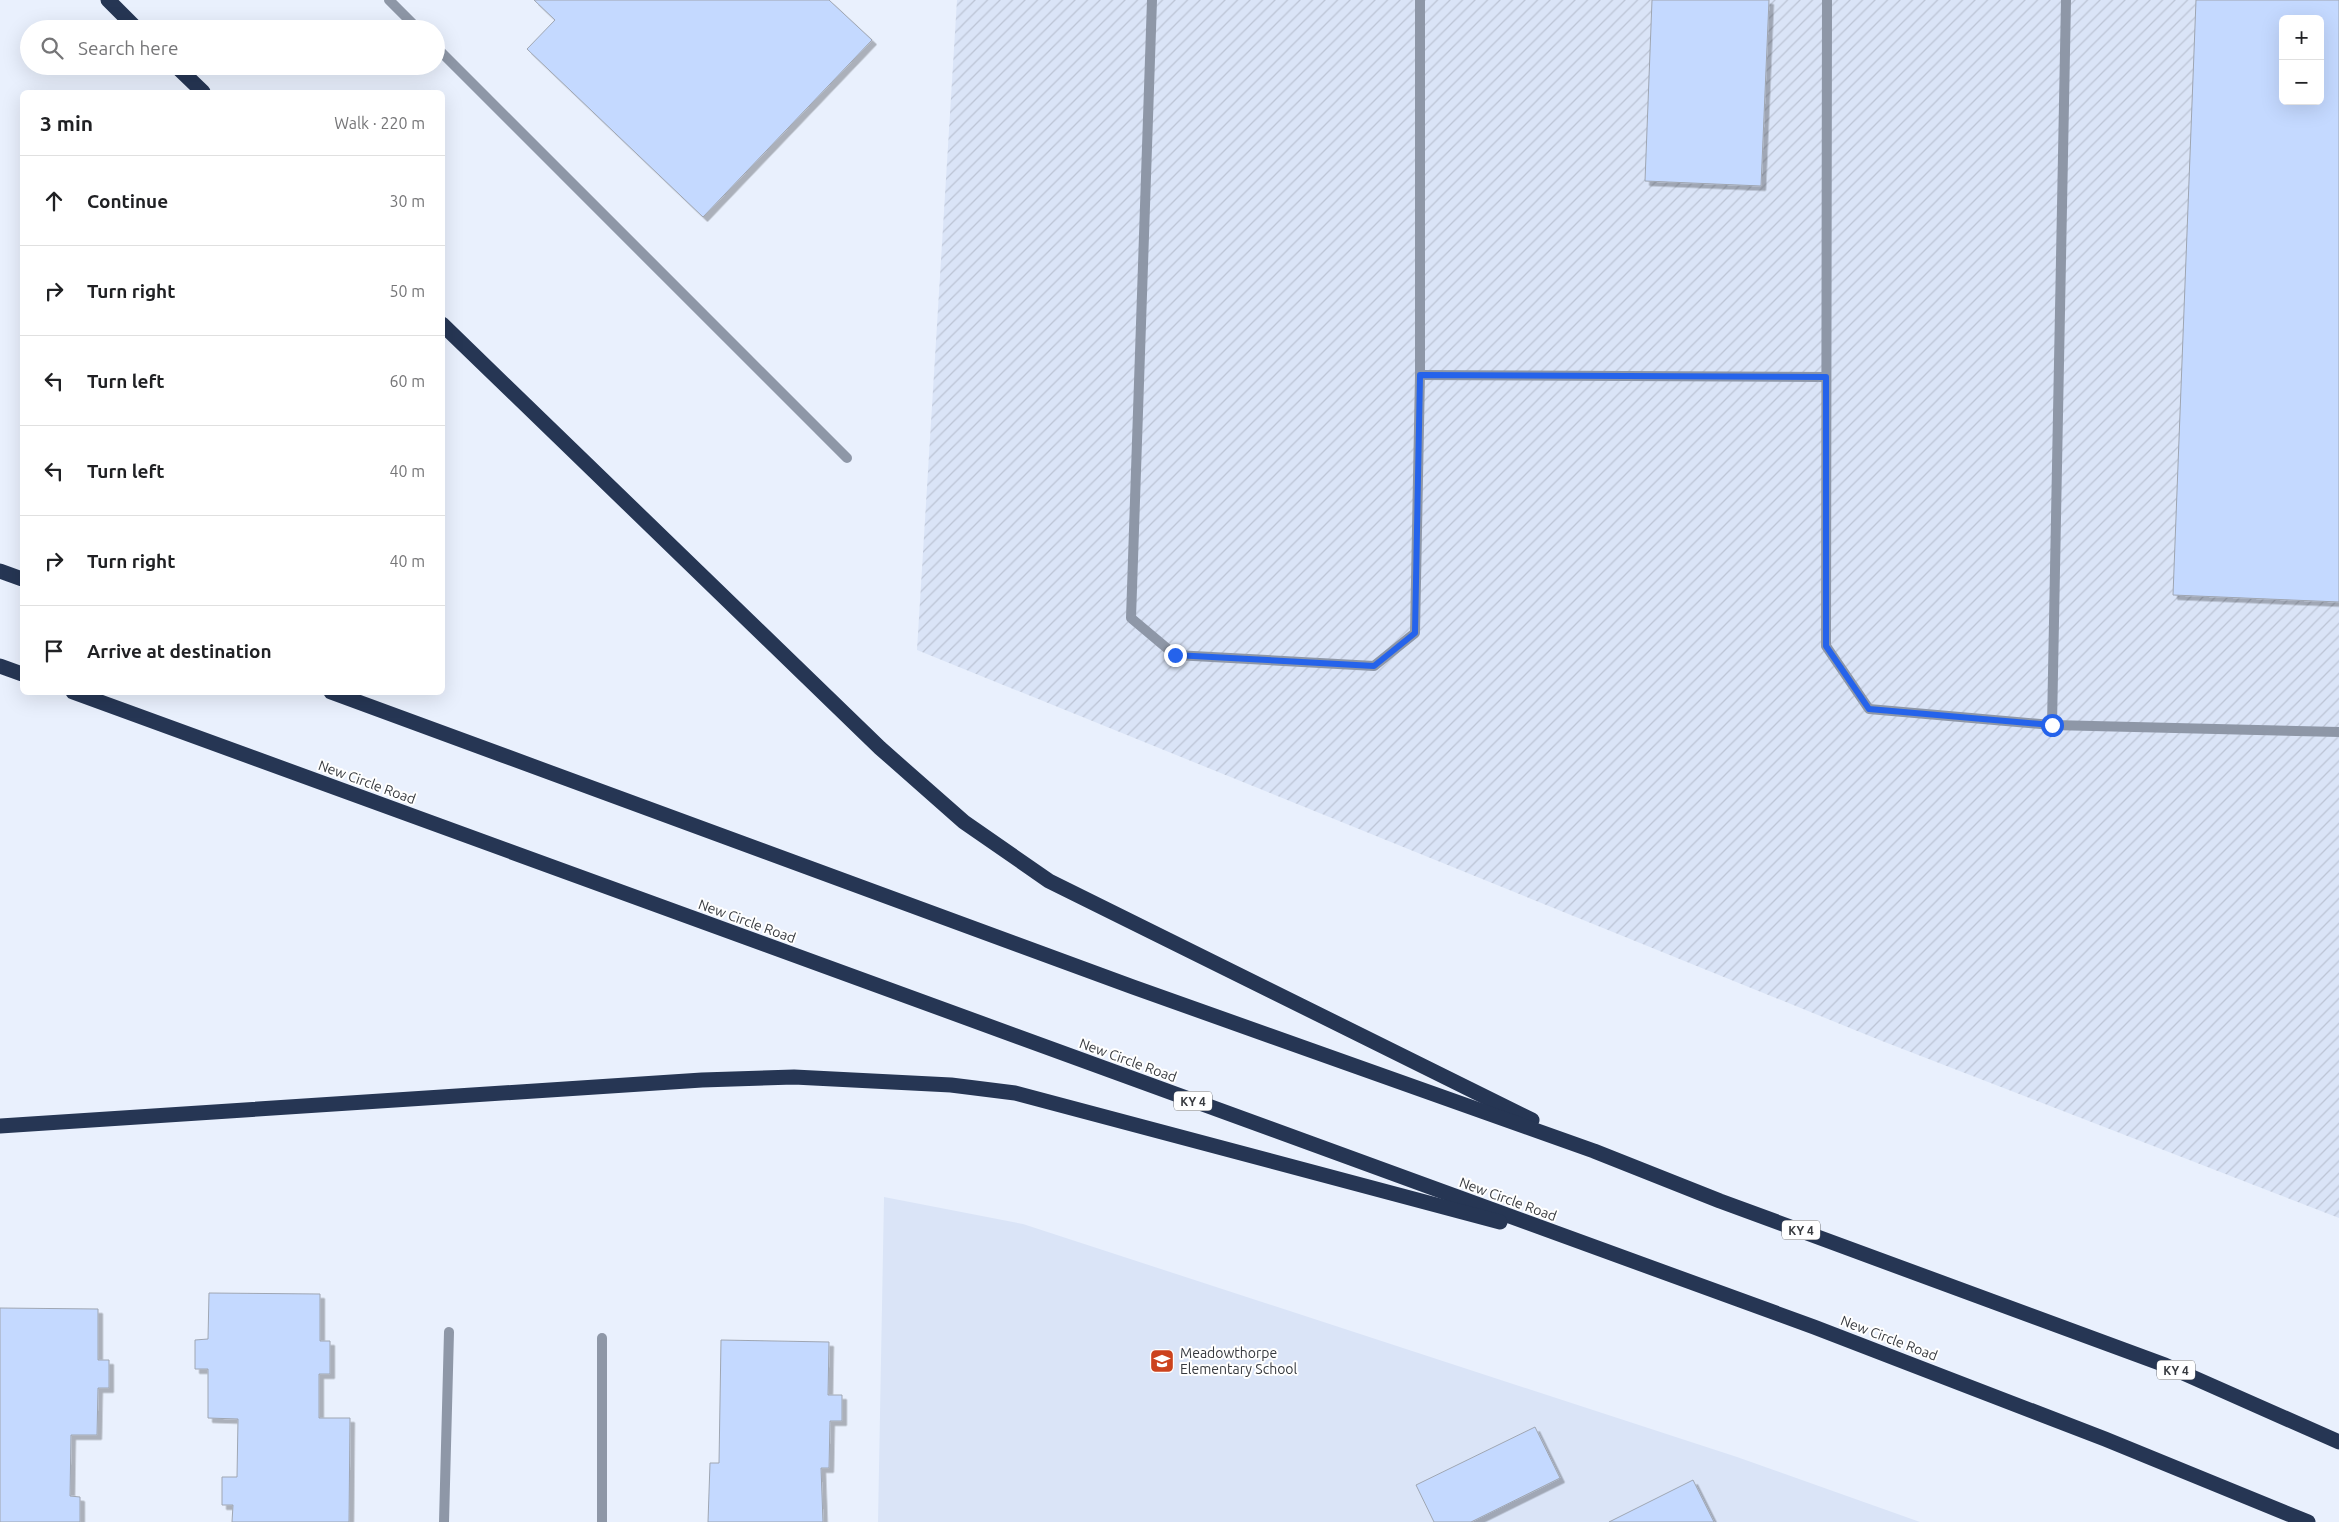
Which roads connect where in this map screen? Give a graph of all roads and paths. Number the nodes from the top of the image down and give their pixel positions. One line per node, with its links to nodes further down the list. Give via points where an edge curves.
1 (108, 0): 7 (highway)
2 (389, 0): 8 (lane)
3 (1152, 0): 13 (lane, via 1131,618 1175,655 1364,666 1374,666 1415,633)
4 (1420, 0): 13 (lane)
5 (1827, 0): 14 (lane)
6 (2066, 0): 22 (lane)
7 (128, 20)
8 (409, 20)
9 (445, 56): 15 (lane)
10 (185, 75): 11 (highway)
11 (201, 90)
12 (445, 327): 25 (highway, via 880,748 964,822 1049,881)
13 (1420, 375): 14 (lane)
14 (1826, 377): 22 (lane, via 1826,646 1869,709)
15 (847, 458)
16 (0, 571): 17 (highway)
17 (20, 578)
18 (0, 666): 19 (highway)
19 (20, 673)
20 (81, 695): 26 (highway, New Circle Road / KY 4)
21 (339, 695): 25 (highway, KY 4, via 1133,987)
22 (2052, 725): 23 (lane)
23 (2339, 732)
24 (0, 1126): 26 (highway, via 702,1080 794,1077 951,1086 1015,1093)
25 (1594, 1151): 29 (highway, KY 4, via 2164,1365)
26 (1593, 1247): 32 (highway, New Circle Road / KY 4, via 2105,1439)
27 (449, 1332): 30 (lane)
28 (602, 1338): 31 (lane)
29 (2339, 1442)
30 (444, 1522)
31 (602, 1522)
32 (2308, 1522)

